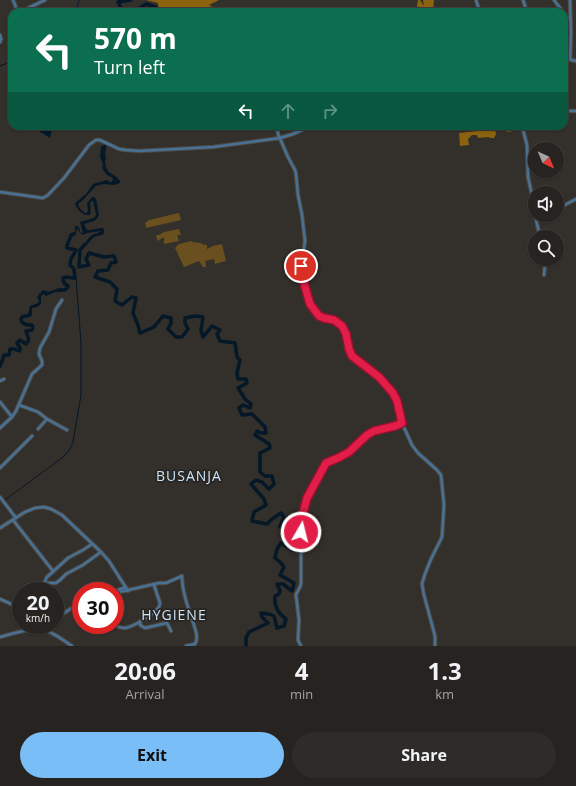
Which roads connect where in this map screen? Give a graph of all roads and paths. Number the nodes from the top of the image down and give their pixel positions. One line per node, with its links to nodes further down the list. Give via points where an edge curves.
1 (44, 0): 4 (street)
2 (554, 0): 5 (street)
3 (570, 0): 7 (street)
4 (27, 8)
5 (560, 8)
6 (568, 18): 7 (street)
7 (570, 20): 10 (street)
8 (0, 35): 9 (street)
9 (0, 42)
10 (570, 59): 11 (street)
11 (576, 61)
12 (278, 130): 15 (street)
13 (302, 130): 15 (street)
14 (523, 130): 16 (street)
15 (280, 138): 17 (street, via 213,147 139,151 124,150 96,140 45,197); 29 (street, via 296,174 305,241 301,269 308,301 319,316 334,320 342,326 352,356 379,377 393,393)
16 (530, 186)
17 (0, 192)
18 (576, 199): 19 (street)
19 (564, 205)
20 (545, 266): 21 (street)
21 (544, 275)
22 (62, 300): 26 (street, via 40,348 42,365 32,374)
23 (4, 379): 24 (street)
24 (0, 381)
25 (0, 402): 27 (street)
26 (19, 405): 27 (street); 28 (street, via 38,412)
27 (12, 417): 30 (street)
28 (47, 419): 31 (street); 32 (street)
29 (402, 423): 56 (street, via 374,431 349,452 326,463 308,496 301,524 301,584 296,595 300,620 298,640); 57 (street, via 415,450 441,475 444,505 442,540 431,558 422,584 435,636)
30 (0, 428)
31 (38, 429)
32 (67, 430)
33 (32, 436): 34 (street)
34 (0, 468)
35 (0, 497): 36 (street)
36 (16, 518): 37 (street); 39 (street, via 35,508 48,508 62,515)
37 (13, 520): 38 (street); 41 (street)
38 (0, 528)
39 (92, 544): 40 (street); 41 (street, via 68,558)
40 (101, 552): 43 (street); 45 (street)
41 (53, 571): 42 (street)
42 (44, 582)
43 (57, 582)
44 (154, 585): 47 (street); 50 (street, via 160,606); 55 (street, via 182,576 197,637 195,644)
45 (126, 587): 47 (street)
46 (124, 591): 47 (street)
47 (128, 591)
48 (0, 599): 49 (street)
49 (12, 605)
50 (140, 621): 51 (street); 52 (street, via 140,626 145,628 167,623)
51 (124, 628)
52 (171, 631)
53 (0, 637): 54 (street, via 41,629)
54 (72, 646)
55 (186, 646)
56 (301, 646)
57 (434, 646)

